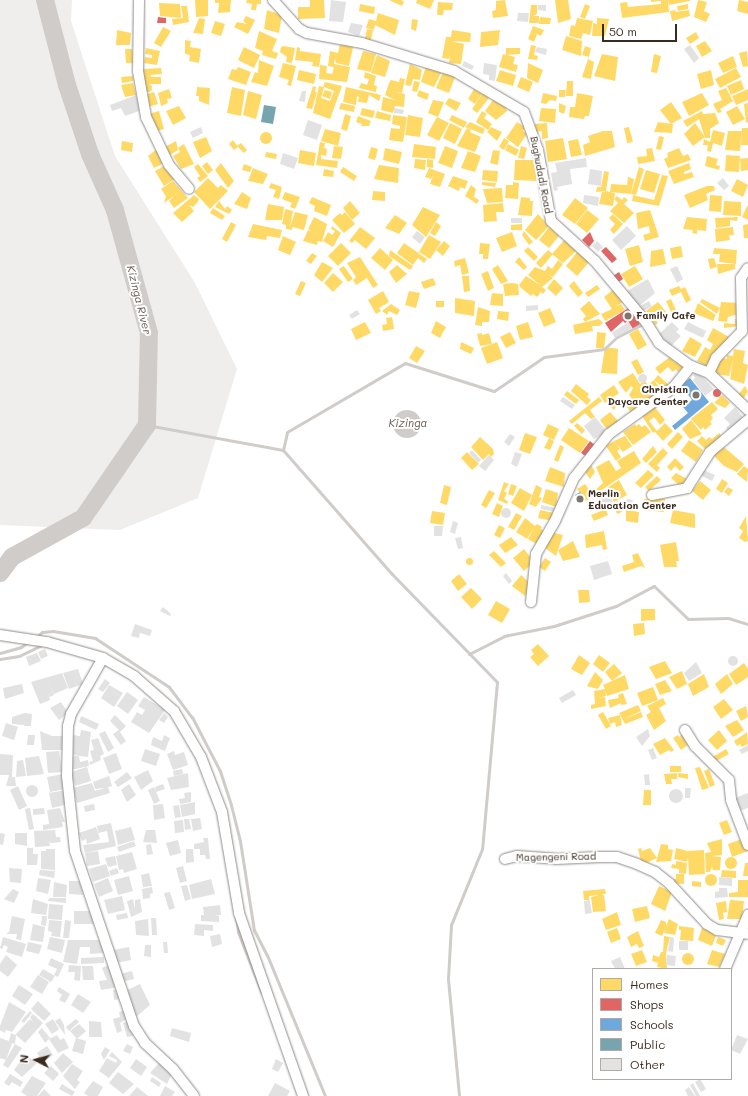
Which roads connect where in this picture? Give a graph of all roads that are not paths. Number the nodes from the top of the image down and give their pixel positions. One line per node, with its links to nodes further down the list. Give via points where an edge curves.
1 (139, 0): 3 (street, via 138,71 146,117 169,165)
2 (273, 0): 5 (street, Bughudadi Road, via 299,29 307,33 362,43 454,71 524,112 538,150 551,221 595,261 646,322 659,344)
3 (189, 189)
4 (748, 268): 6 (street, via 741,278 742,331 716,358)
5 (691, 366): 6 (street, Bughudadi Road); 10 (street, via 674,387 609,434 574,478 555,521 536,554)
6 (709, 373): 7 (street, Bughudadi Road)
7 (748, 410)
8 (748, 420): 9 (street, via 710,452 687,488)
9 (652, 495)
10 (531, 602)
11 (0, 636): 12 (street, via 47,642)
12 (102, 658): 19 (street, via 71,714 68,726 67,776 75,851 134,1026 145,1044 173,1069); 20 (street, via 157,693 174,711 201,757 222,812 245,930)
13 (685, 730): 14 (street, via 695,746 729,780 731,800)
14 (748, 845)
15 (505, 859): 17 (street, Magengeni Road, via 517,856 556,859 600,857 631,862 655,872 669,883 706,924 717,930)
16 (748, 915): 17 (street)
17 (745, 933): 18 (street)
18 (727, 968)
19 (194, 1096)
20 (303, 1096)

